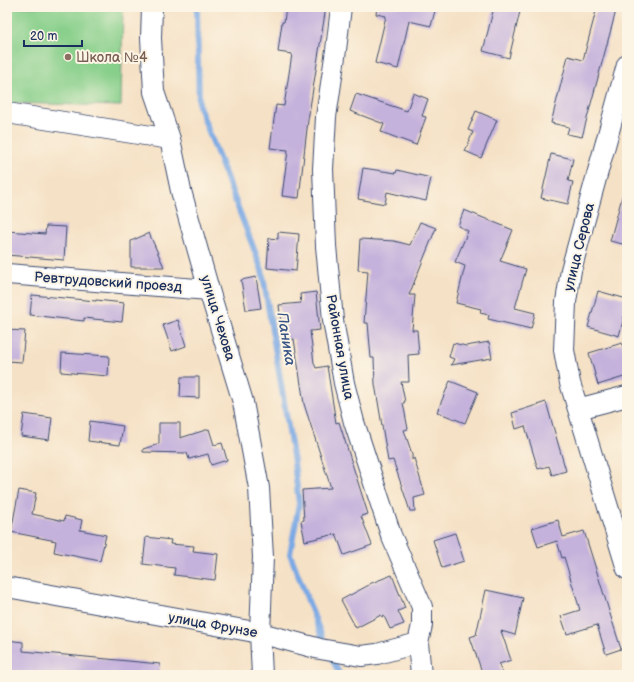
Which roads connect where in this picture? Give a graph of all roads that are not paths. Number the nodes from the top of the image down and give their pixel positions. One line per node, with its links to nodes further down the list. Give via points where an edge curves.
1 (152, 7): 5 (street, улица Чехова, via 154,92)
2 (341, 7): 13 (street, Районная улица, via 326,117 323,169 326,246 333,320 354,422 391,534 422,608)
3 (627, 65): 9 (street, улица Серова, via 571,270 566,302 564,350)
4 (7, 113): 5 (street)
5 (170, 139): 7 (street, улица Чехова, via 181,191)
6 (7, 274): 7 (street, Ревтрудовский проезд)
7 (209, 290): 12 (street, улица Чехова, via 243,402 259,488 263,557)
8 (627, 396): 9 (street)
9 (578, 409): 10 (street, улица Серова)
10 (627, 569)
11 (7, 587): 12 (street, улица Фрунзе)
12 (260, 633): 13 (street, улица Фрунзе, via 329,651 361,656); 14 (street, улица Чехова)
13 (418, 643): 15 (street, Районная улица)
14 (262, 675)
15 (421, 675)

